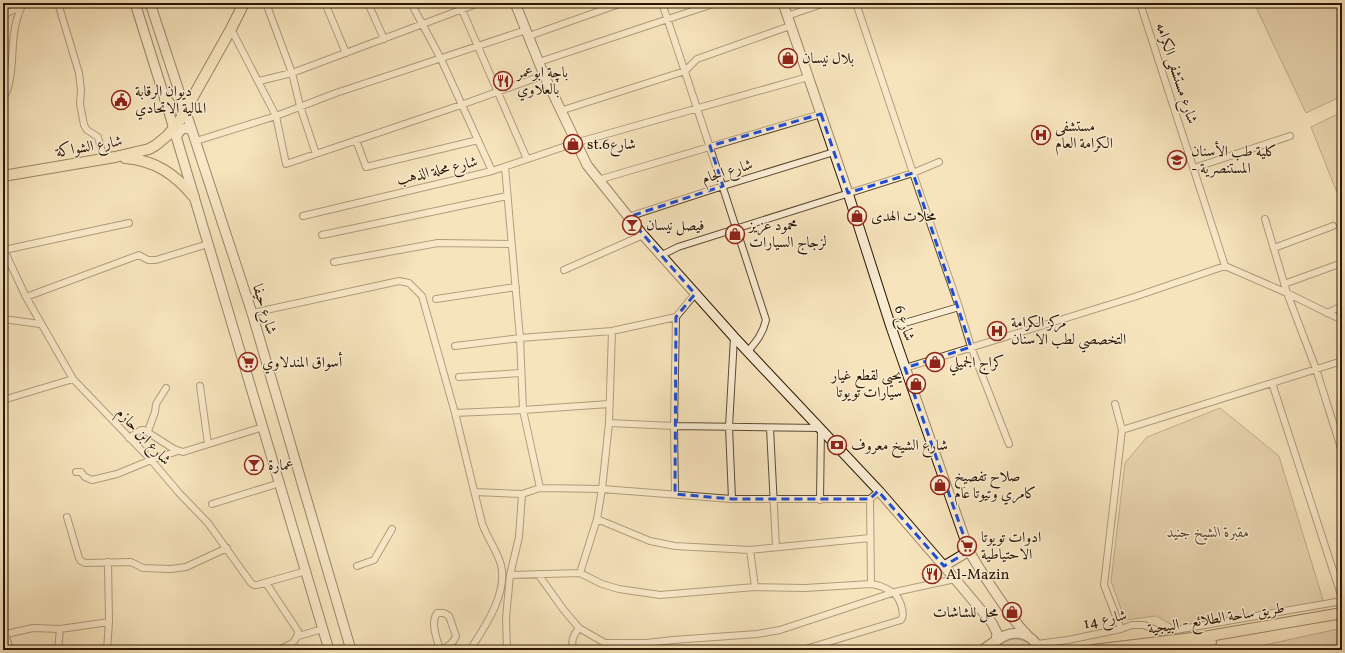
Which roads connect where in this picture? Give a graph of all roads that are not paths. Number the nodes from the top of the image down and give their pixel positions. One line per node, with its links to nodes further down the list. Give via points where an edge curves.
1 (58, 3): 59 (street, via 78,73 82,117 87,130 98,137)
2 (135, 3): 39 (street)
3 (150, 3): 44 (street, شارع حيفا)
4 (244, 3): 26 (main road, شارع الشواكة)
5 (266, 3): 34 (street)
6 (325, 3): 30 (street)
7 (368, 3): 28 (street)
8 (411, 3): 24 (street)
9 (459, 3): 20 (street)
10 (479, 3): 20 (street)
11 (622, 3): 27 (street)
12 (662, 3): 23 (street)
13 (716, 3): 23 (street)
14 (783, 3): 22 (street, شارع 6)
15 (825, 3): 22 (street)
16 (856, 3): 65 (street)
17 (1140, 3): 63 (street, شارع مستشفى الكرامه)
18 (22, 4): 21 (street); 40 (street, via 14,32 10,81)
19 (517, 4): 27 (street)
20 (462, 10): 24 (street); 29 (street)
21 (3, 15)
22 (787, 16): 25 (street, شارع 6)
23 (667, 19): 32 (street); 33 (street)
24 (422, 25): 28 (street); 31 (street)
25 (790, 26): 33 (street, via 697,60); 36 (street, شارع 6)
26 (231, 29): 37 (street); 44 (main road, شارع الشواكة)
27 (528, 33): 29 (street); 32 (street)
28 (384, 39): 30 (street)
29 (478, 46): 31 (street); 38 (street)
30 (346, 53): 34 (street)
31 (441, 59): 41 (street); 42 (street)
32 (539, 62): 35 (street)
33 (685, 71): 43 (street); 45 (street)
34 (292, 73): 37 (street); 42 (street)
35 (544, 75): 38 (street); 45 (street)
36 (808, 77): 43 (street, شارع محلة الذهب); 46 (street, شارع 6)
37 (259, 81): 47 (street)
38 (498, 92): 41 (street); 60 (street)
39 (165, 98): 44 (main road, via 172,106); 49 (street)
40 (3, 99)
41 (461, 105): 51 (street); 52 (street)
42 (300, 106): 47 (street); 57 (street)
43 (698, 108): 54 (street, شارع محلة الذهب); 55 (street)
44 (186, 111): 48 (street, شارع حيفا); 49 (main road, شارع الشواكة)
45 (560, 111): 54 (street)
46 (821, 114): 55 (street); 56 (street, شارع 6)
47 (276, 116): 53 (street); 57 (street, via 286,164)
48 (192, 130): 49 (street, via 184,128); 53 (street, شارع حيفا)
49 (175, 133): 58 (main road, شارع الشواكة, via 149,149); 71 (street)
50 (1290, 136): 63 (street)
51 (356, 140): 52 (street, via 366,167); 57 (street)
52 (478, 140): 64 (street)
53 (196, 141): 98 (street, شارع حيفا)
54 (575, 143): 60 (street, شارع محلة الذهب); 67 (street)
55 (710, 146): 67 (street); 68 (street)
56 (834, 152): 68 (street, شارع الجام); 69 (street, شارع 6)
57 (316, 154)
58 (115, 157): 59 (main road, شارع الشواكة); 71 (main road, via 140,160 168,172 183,183)
59 (104, 159): 66 (main road, شارع الشواكة)
60 (527, 159): 62 (street, شارع محلة الذهب)
61 (939, 162): 65 (street)
62 (504, 167): 64 (street, شارع محلة الذهب); 70 (street)
63 (1194, 168): 87 (street, شارع مستشفى الكرامه)
64 (492, 171): 72 (street, شارع محلة الذهب)
65 (912, 173): 69 (street); 95 (street)
66 (3, 176)
67 (598, 180): 73 (street)
68 (723, 186): 73 (street, شارع الجام); 77 (street)
69 (848, 193): 77 (street); 103 (street, شارع 6)
70 (507, 196): 78 (street); 81 (street)
71 (194, 197): 80 (street)
72 (303, 216)
73 (628, 217): 79 (street)
74 (1265, 219): 82 (street)
75 (129, 223): 83 (street)
76 (1332, 226): 82 (street)
77 (736, 228): 84 (street, via 678,247); 109 (street, via 766,320 763,331)
78 (322, 235)
79 (643, 235): 84 (street); 88 (street)
80 (208, 244): 93 (street, via 156,260 148,260 139,255); 126 (street)
81 (511, 244): 85 (street, via 438,243); 90 (street)
82 (1274, 248): 89 (street)
83 (4, 249): 93 (street, شارع ابن حازم)
84 (662, 255): 92 (street)
85 (334, 262)
86 (1342, 263): 89 (street)
87 (1225, 266): 91 (street); 108 (street)
88 (564, 270)
89 (1284, 284): 91 (street)
90 (516, 287): 94 (street); 106 (street)
91 (1287, 293): 97 (street); 112 (street)
92 (696, 294): 99 (street); 105 (street)
93 (26, 296): 102 (street, شارع ابن حازم)
94 (436, 299)
95 (959, 306): 103 (street); 108 (street)
96 (1342, 306): 97 (street)
97 (1327, 312): 101 (street)
98 (252, 313): 123 (street, via 399,281 409,283 422,296); 189 (street, شارع حيفا)
99 (676, 316): 104 (street); 125 (street)
100 (3, 319): 102 (street)
101 (1342, 320)
102 (40, 324): 115 (street, شارع ابن حازم)
103 (891, 326): 111 (street, شارع 6)
104 (612, 331): 106 (street); 120 (street)
105 (734, 337): 109 (street); 127 (street)
106 (520, 338): 107 (street); 113 (street)
107 (454, 346)
108 (971, 347): 111 (street); 134 (street)
109 (748, 351): 129 (street)
110 (1342, 361): 112 (street)
111 (905, 368): 158 (street, شارع 6)
112 (1316, 369): 116 (street); 135 (street)
113 (522, 373): 114 (street); 122 (street)
114 (458, 377)
115 (73, 379): 119 (street); 132 (street, شارع ابن حازم)
116 (1272, 384): 130 (street); 171 (street)
117 (200, 386): 133 (street)
118 (166, 388): 131 (street, via 156,404)
119 (3, 400)
120 (609, 404): 122 (street); 124 (street)
121 (1115, 404): 130 (street)
122 (523, 410): 123 (street); 140 (street)
123 (455, 412): 143 (street)
124 (609, 423): 125 (street); 141 (street)
125 (674, 426): 127 (street); 145 (street)
126 (263, 427): 133 (street); 139 (street)
127 (729, 427): 128 (street); 146 (street)
128 (770, 428): 129 (street); 147 (street)
129 (821, 428): 142 (street); 149 (street)
130 (1122, 430): 178 (street, via 1104,585)
131 (148, 431): 132 (street, via 141,430); 136 (street)
132 (129, 438): 137 (street, شارع ابن حازم)
133 (208, 444): 136 (street)
134 (1009, 444)
135 (1342, 451)
136 (178, 452): 137 (street)
137 (151, 460): 138 (street, via 117,474 92,480 81,472); 156 (street, شارع ابن حازم)
138 (76, 472)
139 (280, 483): 150 (street); 162 (street)
140 (540, 488): 141 (street); 144 (street)
141 (602, 489): 145 (street); 152 (street)
142 (879, 491): 148 (street); 161 (street)
143 (475, 492): 144 (street); 191 (street, via 485,532 501,567 501,584 498,600)
144 (522, 494): 165 (street, via 520,537)
145 (675, 494): 146 (street)
146 (732, 499): 147 (street)
147 (773, 499): 149 (street); 155 (street)
148 (870, 499): 149 (street); 154 (street)
149 (820, 500)
150 (212, 504)
151 (67, 518): 159 (street, via 81,561)
152 (597, 519): 157 (street, via 662,544); 164 (street)
153 (392, 529): 160 (street, via 374,560)
154 (870, 538): 155 (street); 168 (street)
155 (776, 547): 157 (street)
156 (227, 548): 159 (street, via 179,568 143,568 131,562); 167 (street, شارع ابن حازم, via 254,585)
157 (750, 550): 169 (street)
158 (969, 551): 161 (street); 181 (street, شارع 6, via 982,574)
159 (108, 562): 173 (street)
160 (357, 566)
161 (944, 566): 166 (street)
162 (306, 571): 167 (street); 177 (street)
163 (538, 574): 164 (street); 165 (street); 175 (street)
164 (580, 574): 169 (street, via 619,589 660,595)
165 (510, 575): 192 (street, via 506,618)
166 (955, 579): 170 (street); 182 (street, via 992,623 997,633)
167 (266, 583): 180 (street, via 295,626)
168 (871, 584): 169 (street, via 805,588); 170 (street)
169 (755, 587)
170 (894, 592): 175 (street, via 780,630 757,634 610,644); 194 (street, via 904,612 902,620)
171 (1342, 599): 178 (street, شارع 14, via 1176,630 1161,632 1144,625 1132,625)
172 (1342, 613): 196 (main road, طريق ساحة الطلائع - البيجية, via 1208,636); 197 (main road, طريق ساحة الطلائع - البيجية)
173 (109, 622): 176 (street); 186 (street)
174 (3, 626): 179 (street)
175 (579, 628): 193 (street, via 571,641)
176 (60, 629): 179 (street, via 33,628); 185 (street)
177 (323, 629): 180 (street); 188 (street)
178 (1121, 629): 183 (street, شارع 14)
179 (6, 634): 184 (street)
180 (298, 636): 187 (street, via 291,645)
181 (1029, 637): 182 (street, via 1008,634); 183 (street, شارع 6)
182 (993, 645): 195 (main road)
183 (1039, 647)
184 (10, 650)
185 (58, 650)
186 (107, 650)
187 (277, 650)
188 (330, 650)
189 (351, 650)
190 (441, 650): 190 (street, via 434,622 437,612 444,612 449,616 456,636 451,645)
191 (470, 650)
192 (507, 650)
193 (573, 650)
194 (802, 650)
195 (983, 650)
196 (1093, 650)
197 (1174, 650)

